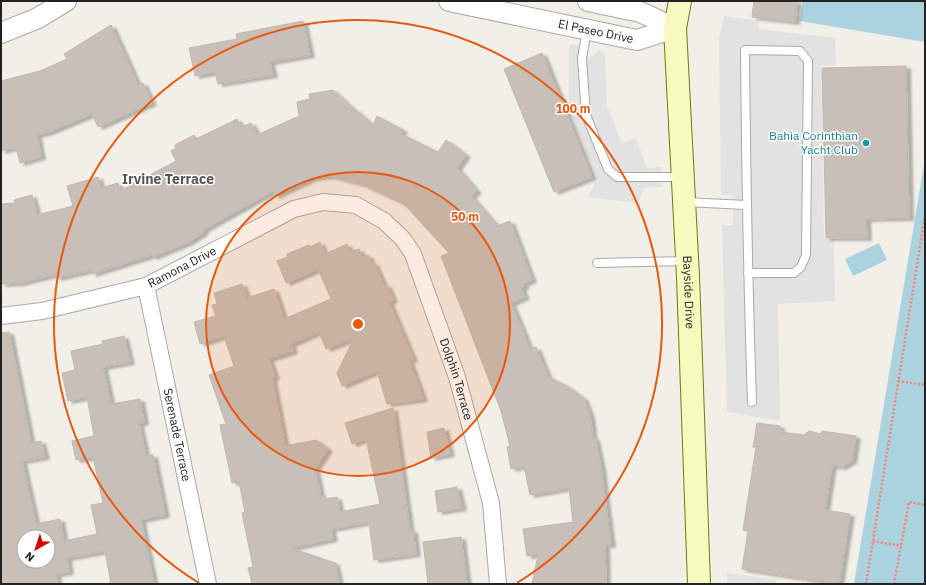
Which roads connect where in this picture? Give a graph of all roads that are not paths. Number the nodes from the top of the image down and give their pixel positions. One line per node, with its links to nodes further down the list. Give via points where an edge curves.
1 (66, 1): 7 (street, via 38,18)
2 (449, 1): 6 (street, El Paseo Drive)
3 (588, 1): 5 (street, via 640,12)
4 (680, 1): 5 (main road, Bayside Drive)
5 (675, 28): 6 (street, El Paseo Drive, via 637,40); 8 (main road, Bayside Drive)
6 (587, 29): 8 (lane, via 582,58 586,115 608,169 618,177)
7 (1, 33)
8 (683, 177): 9 (main road, Bayside Drive)
9 (684, 202): 11 (lane); 12 (main road, Bayside Drive)
10 (356, 205): 15 (street, Ramona Drive, via 323,202 294,209); 19 (street, Dolphin Terrace, via 384,221 414,254 458,377 491,503)
11 (746, 205): 14 (lane); 14 (lane, via 745,50 800,51 808,61 806,255 801,267 794,273)
12 (687, 261): 13 (lane); 20 (main road, Bayside Drive)
13 (597, 264)
14 (748, 273): 17 (lane)
15 (146, 286): 16 (street, Ramona Drive, via 42,311); 18 (street, Serenade Terrace)
16 (1, 316)
17 (752, 402)
18 (208, 584)
19 (498, 584)
20 (699, 584)

